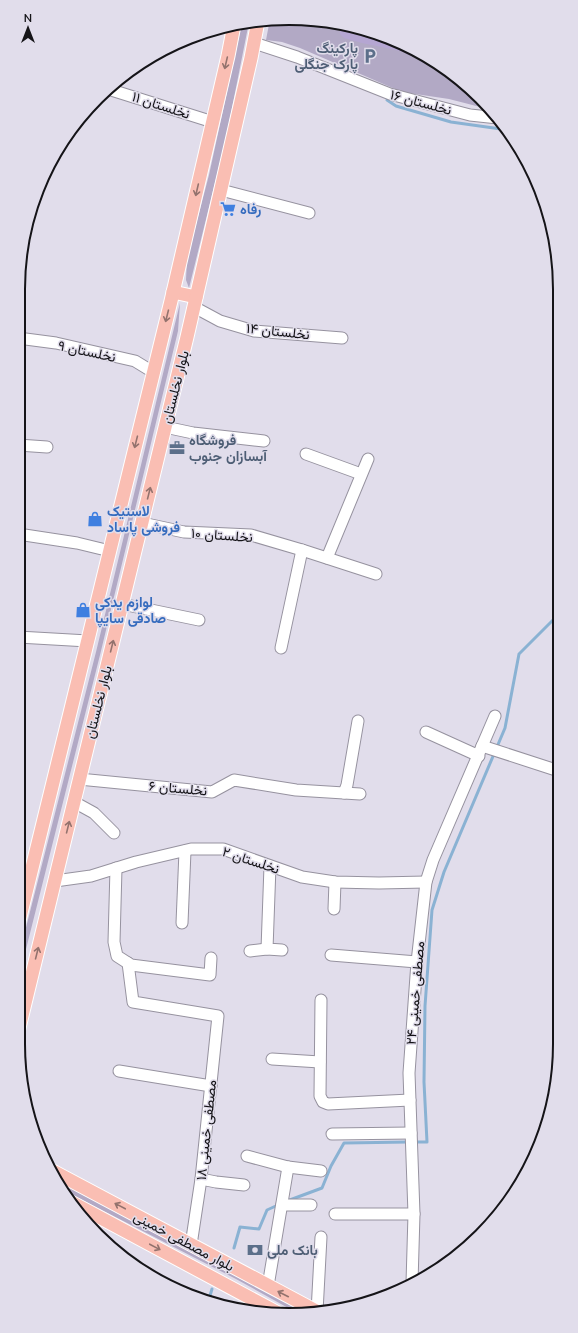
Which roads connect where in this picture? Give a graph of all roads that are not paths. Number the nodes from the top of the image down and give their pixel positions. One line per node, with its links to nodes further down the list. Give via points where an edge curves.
1 (257, 27): 3 (main road, بلوار نخلستان)
2 (233, 31): 6 (main road, بلوار نخلستان, one-way to 6)
3 (254, 43): 5 (street, نخلستان ۱۶, via 348,76 390,94 470,115); 7 (main road, بلوار نخلستان)
4 (115, 91): 6 (street, نخلستان ۱۱)
5 (489, 117)
6 (213, 122): 9 (main road, بلوار نخلستان, one-way to 9)
7 (221, 190): 8 (street); 10 (main road, بلوار نخلستان)
8 (309, 213)
9 (173, 292): 10 (main road); 13 (main road, بلوار نخلستان, one-way to 13)
10 (195, 302): 11 (street, نخلستان ۱۴, via 220,321 254,331); 14 (main road, بلوار نخلستان)
11 (342, 338)
12 (25, 339): 13 (street, نخلستان ۹, via 56,343 135,361)
13 (153, 372): 24 (main road, بلوار نخلستان, one-way to 24)
14 (165, 428): 15 (street); 21 (main road, بلوار نخلستان, one-way to 14)
15 (264, 441)
16 (25, 445): 17 (street)
17 (47, 447)
18 (306, 454): 20 (street)
19 (368, 459): 20 (street)
20 (362, 474): 25 (street)
21 (142, 523): 23 (street, نخلستان ۱۰, via 184,532 251,535); 27 (main road, بلوار نخلستان)
22 (25, 535): 24 (street)
23 (302, 550): 25 (street, نخلستان ۱۰); 31 (street)
24 (110, 551): 30 (main road, بلوار نخلستان)
25 (327, 558): 26 (street, نخلستان ۱۰)
26 (376, 574)
27 (122, 604): 28 (street); 37 (main road, بلوار نخلستان, one-way to 27)
28 (199, 620)
29 (25, 637): 30 (street)
30 (88, 641): 45 (main road, بلوار نخلستان)
31 (281, 648)
32 (495, 716): 35 (street, مصطفی خمینی ۲۴)
33 (358, 721): 38 (street)
34 (426, 732): 35 (street)
35 (480, 751): 36 (street); 48 (street, مصطفی خمینی ۲۴)
36 (553, 769)
37 (79, 779): 38 (street, نخلستان ۶, via 212,792 234,780 296,790); 40 (main road, بلوار نخلستان)
38 (344, 793): 39 (street, نخلستان ۶)
39 (360, 794)
40 (74, 802): 41 (street, via 94,813); 46 (main road, بلوار نخلستان, one-way to 40)
41 (114, 833)
42 (184, 851): 43 (street, نخلستان ۲, via 223,850); 44 (street, نخلستان ۲); 50 (street)
43 (270, 866): 47 (street, نخلستان ۲, via 302,877); 51 (street)
44 (116, 868): 46 (street, نخلستان ۲); 57 (street, via 114,942 117,956)
45 (25, 881)
46 (55, 882): 59 (main road, بلوار نخلستان, one-way to 46)
47 (336, 882): 48 (street, نخلستان ۲); 49 (street)
48 (426, 882): 56 (street, مصطفی خمینی ۲۴)
49 (334, 909)
50 (182, 923)
51 (267, 949): 52 (street); 53 (street)
52 (282, 950)
53 (250, 951)
54 (331, 955): 56 (street)
55 (211, 958): 57 (street, via 210,975)
56 (416, 962): 64 (street, مصطفی خمینی ۲۴, via 409,1074)
57 (128, 963): 63 (street, مصطفی خمینی ۱۸, via 133,1002 218,1016)
58 (321, 1000): 61 (street)
59 (25, 1004)
60 (272, 1059): 61 (street)
61 (320, 1062): 64 (street, via 322,1102 328,1104)
62 (119, 1071): 63 (street)
63 (211, 1086): 71 (street, مصطفی خمینی ۱۸)
64 (410, 1100): 65 (street, مصطفی خمینی ۲۴)
65 (411, 1133): 66 (street); 76 (street, مصطفی خمینی ۲۴)
66 (332, 1134)
67 (247, 1156): 68 (street)
68 (288, 1167): 69 (street); 73 (street)
69 (321, 1171)
70 (59, 1174): 79 (main road, بلوار مصطفی خمینی, one-way to 70)
71 (201, 1179): 72 (street); 79 (street, مصطفی خمینی ۱۸)
72 (244, 1185)
73 (282, 1205): 74 (street); 81 (street)
74 (311, 1205)
75 (335, 1214): 76 (street)
76 (414, 1214): 80 (street, مصطفی خمینی ۲۴)
77 (94, 1221): 83 (main road, بلوار مصطفی خمینی, one-way to 83)
78 (321, 1237): 82 (street)
79 (191, 1245): 81 (main road, بلوار مصطفی خمینی)
80 (412, 1278)
81 (268, 1286): 84 (main road, بلوار مصطفی خمینی, one-way to 81)
82 (318, 1306)
83 (265, 1307)
84 (308, 1307)

